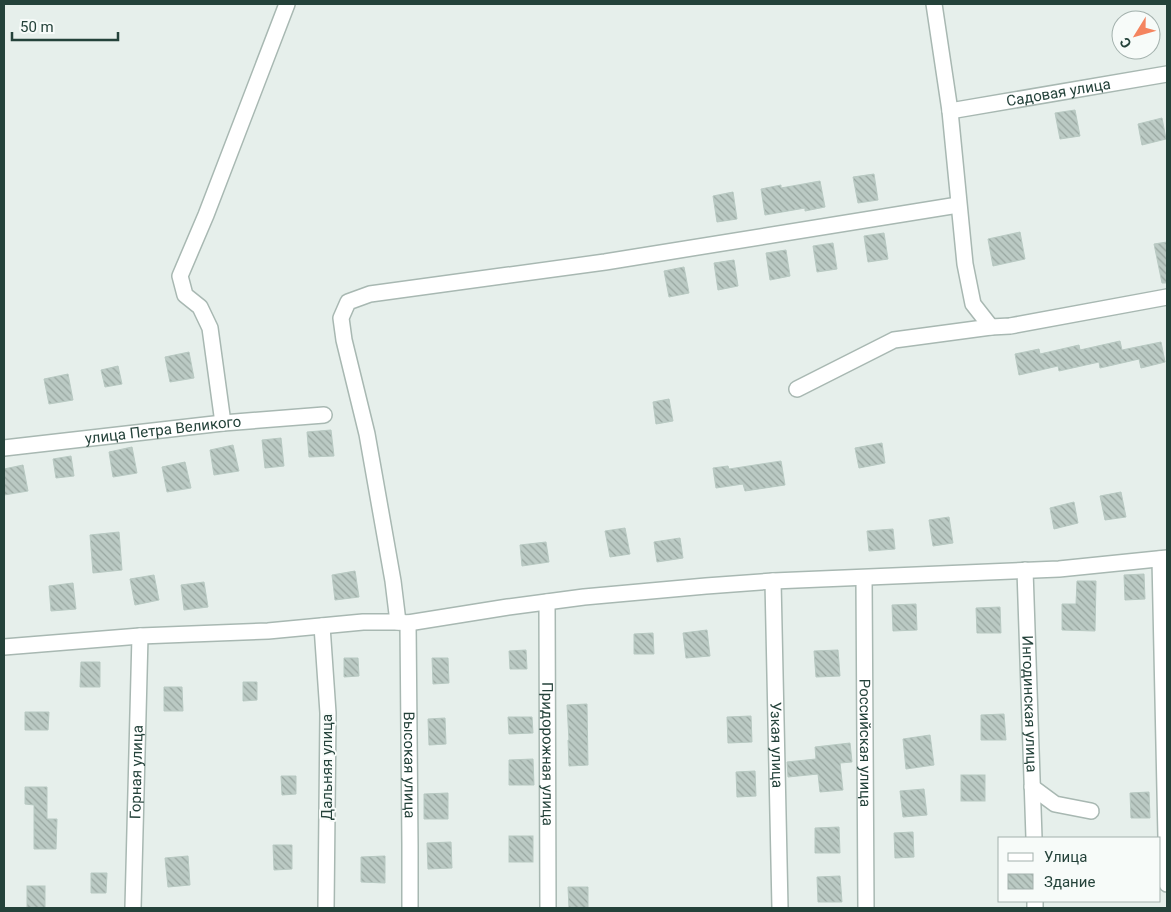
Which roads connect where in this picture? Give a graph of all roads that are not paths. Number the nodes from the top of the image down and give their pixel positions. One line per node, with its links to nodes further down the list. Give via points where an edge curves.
1 (287, 4): 10 (street, via 180,276 185,295 200,307 210,328)
2 (934, 4): 4 (street)
3 (1167, 74): 4 (street, Садовая улица)
4 (950, 111): 5 (street)
5 (958, 205): 7 (street, via 973,304); 17 (street, Высокая улица, via 605,262 370,294 348,302 340,318 367,434)
6 (1167, 297): 7 (street)
7 (991, 327): 8 (street, via 894,340)
8 (797, 389)
9 (324, 416): 10 (street, улица Петра Великого)
10 (223, 422): 11 (street, улица Петра Великого)
11 (4, 448)
12 (1164, 559): 13 (street); 24 (street)
13 (1026, 570): 14 (street); 21 (street, Ингодинская улица)
14 (864, 578): 15 (street); 30 (street, Российская улица)
15 (773, 581): 16 (street); 29 (street, Узкая улица)
16 (547, 602): 17 (street); 28 (street, Придорожная улица)
17 (403, 623): 18 (street); 27 (street, Высокая улица)
18 (322, 626): 19 (street); 26 (street, Дальняя улица, via 328,713)
19 (140, 636): 20 (street); 25 (street, Горная улица)
20 (4, 647)
21 (1032, 786): 22 (street, via 1055,804); 23 (street, Ингодинская улица)
22 (1091, 811)
23 (1034, 837)
24 (1167, 884)
25 (133, 908)
26 (326, 908)
27 (410, 908)
28 (548, 908)
29 (780, 908)
30 (866, 908)

